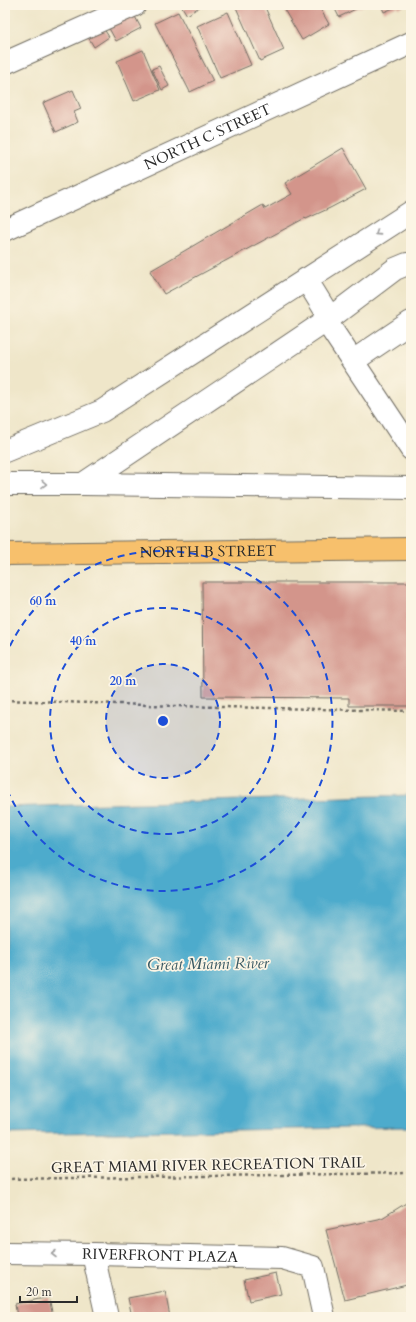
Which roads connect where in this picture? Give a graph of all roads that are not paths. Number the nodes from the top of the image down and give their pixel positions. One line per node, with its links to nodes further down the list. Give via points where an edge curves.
1 (135, 5): 3 (street)
2 (411, 43): 5 (street, NORTH C STREET)
3 (5, 63)
4 (411, 212): 7 (street, one-way to 7)
5 (5, 230)
6 (411, 266): 8 (street, via 407,264 395,269)
7 (306, 279): 8 (street); 12 (street, via 102,411)
8 (328, 319): 10 (street); 14 (street)
9 (411, 322): 10 (street)
10 (353, 361): 11 (street)
11 (411, 449)
12 (5, 451)
13 (5, 484): 14 (street, one-way to 14)
14 (83, 484): 15 (street)
15 (411, 488)
16 (411, 550): 17 (main road, NORTH B STREET)
17 (5, 554)
18 (5, 1254): 19 (street, RIVERFRONT PLAZA, one-way to 18)
19 (93, 1254): 20 (street); 21 (street, RIVERFRONT PLAZA, via 282,1258 313,1267)
20 (107, 1317)
21 (324, 1317)

